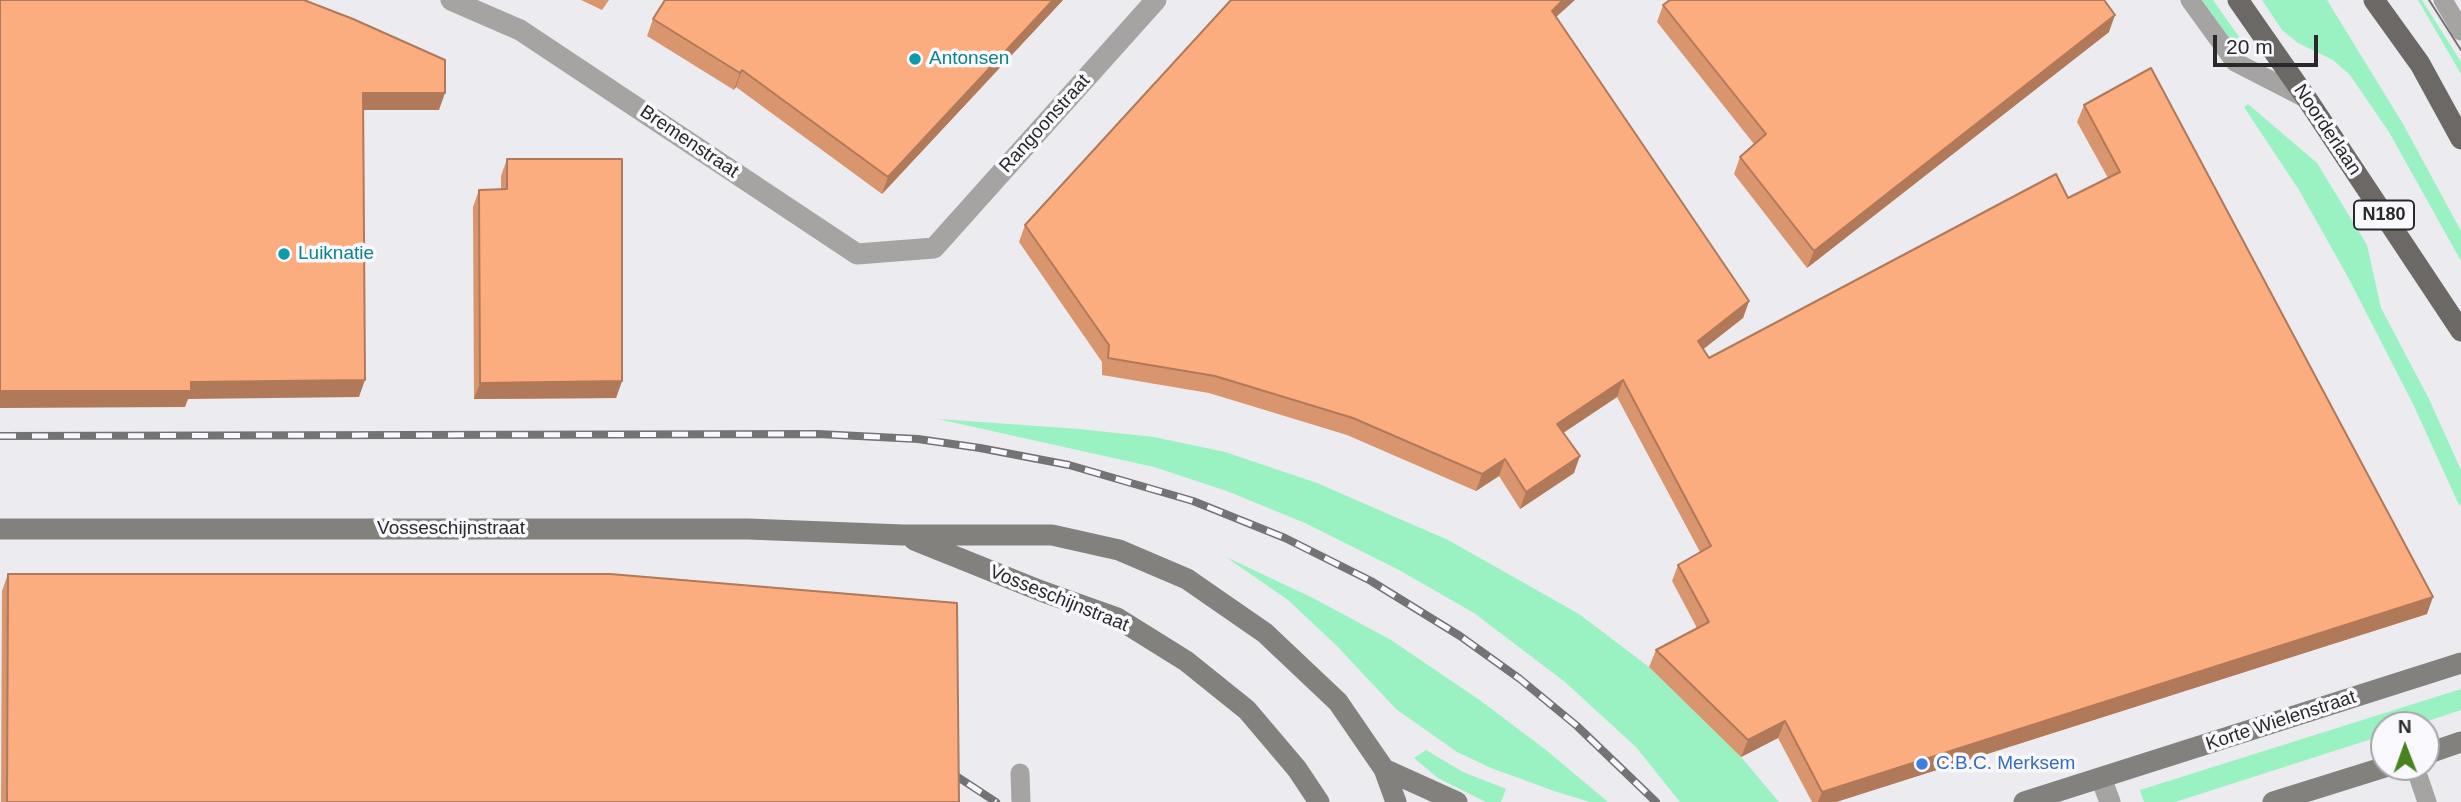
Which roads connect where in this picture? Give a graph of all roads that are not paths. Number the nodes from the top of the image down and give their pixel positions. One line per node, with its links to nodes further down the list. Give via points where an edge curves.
1 (450, 0): 10 (street, Bremenstraat, via 520,30 857,254)
2 (1156, 0): 10 (street, Rangoonstraat)
3 (2190, 0): 8 (lane, via 2235,62)
4 (2238, 0): 8 (main road, Noorderlaan / N180)
5 (2374, 0): 9 (main road, via 2420,64)
6 (2443, 0): 7 (lane)
7 (2461, 31)
8 (2308, 99): 11 (main road, Noorderlaan / N180)
9 (2461, 139)
10 (934, 248)
11 (2461, 331)
12 (0, 529): 13 (street, Vosseschijnstraat, via 748,529)
13 (902, 535): 17 (street, Vosseschijnstraat, via 1052,535 1119,550 1188,579 1265,633 1329,693); 23 (street, Vosseschijnstraat, via 1117,618 1186,661 1247,710)
14 (2461, 663): 20 (street, Korte Wielenstraat)
15 (2461, 742): 16 (street)
16 (2440, 749)
17 (1384, 769): 24 (street, Vosseschijnstraat); 25 (street)
18 (2370, 772): 28 (street)
19 (1020, 773): 22 (lane)
20 (2101, 778): 26 (street, Korte Wielenstraat); 27 (street)
21 (2420, 781): 29 (lane)
22 (1021, 802)
23 (1319, 802)
24 (1396, 802)
25 (1457, 802)
26 (2024, 802)
27 (2110, 802)
28 (2273, 802)
29 (2427, 802)

